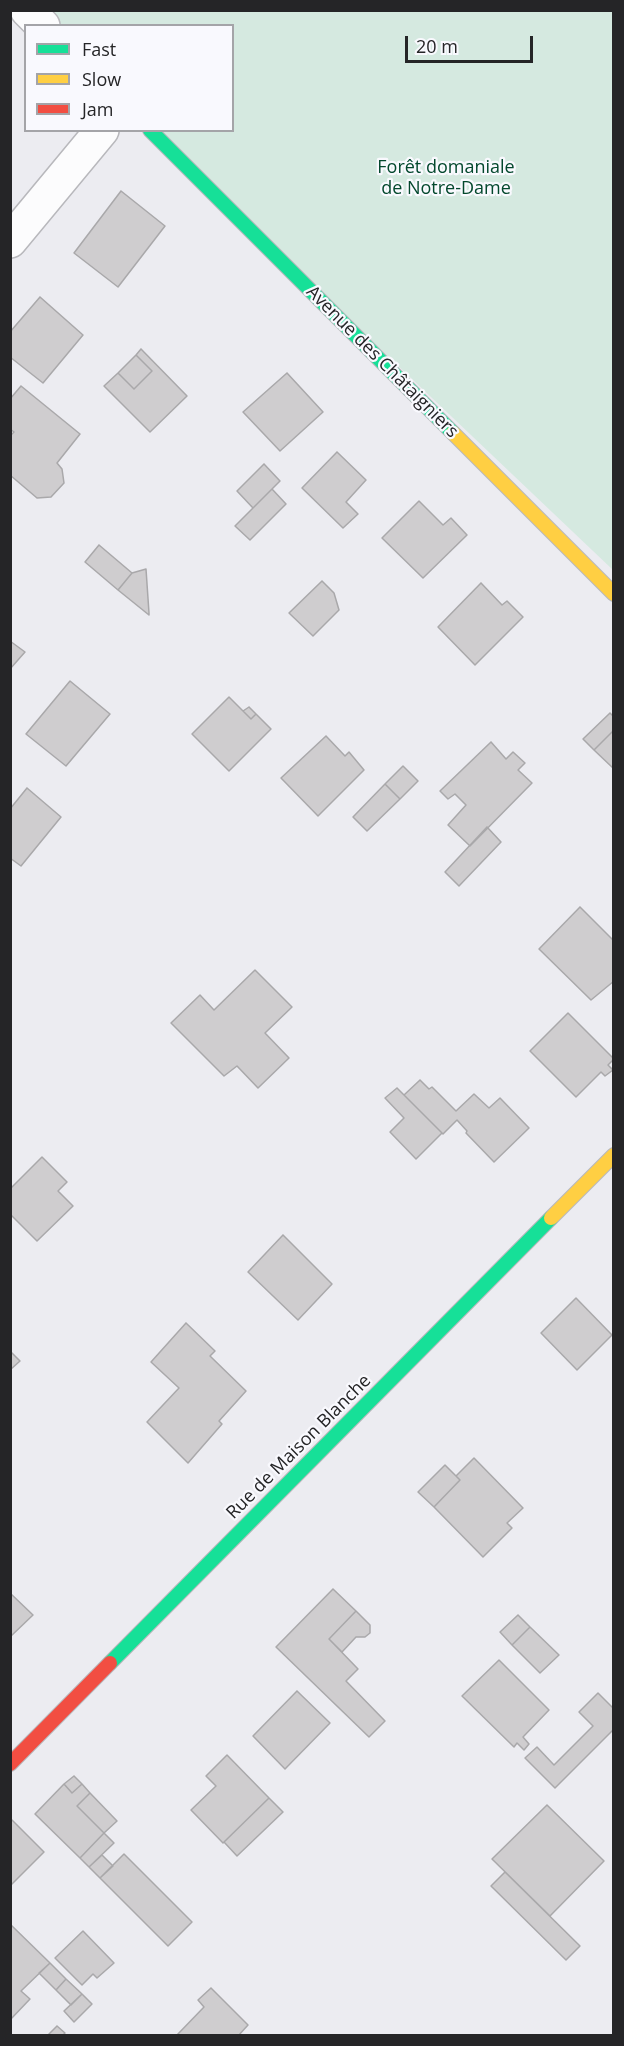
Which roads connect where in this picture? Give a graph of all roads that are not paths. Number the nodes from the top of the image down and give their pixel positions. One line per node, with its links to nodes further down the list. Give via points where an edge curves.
1 (27, 10): 2 (street)
2 (41, 24)
3 (100, 132): 5 (street)
4 (152, 132): 6 (street, Avenue des Châtaigniers)
5 (10, 241)
6 (614, 594)
7 (614, 1155): 8 (street, Rue de Maison Blanche)
8 (10, 1764)

